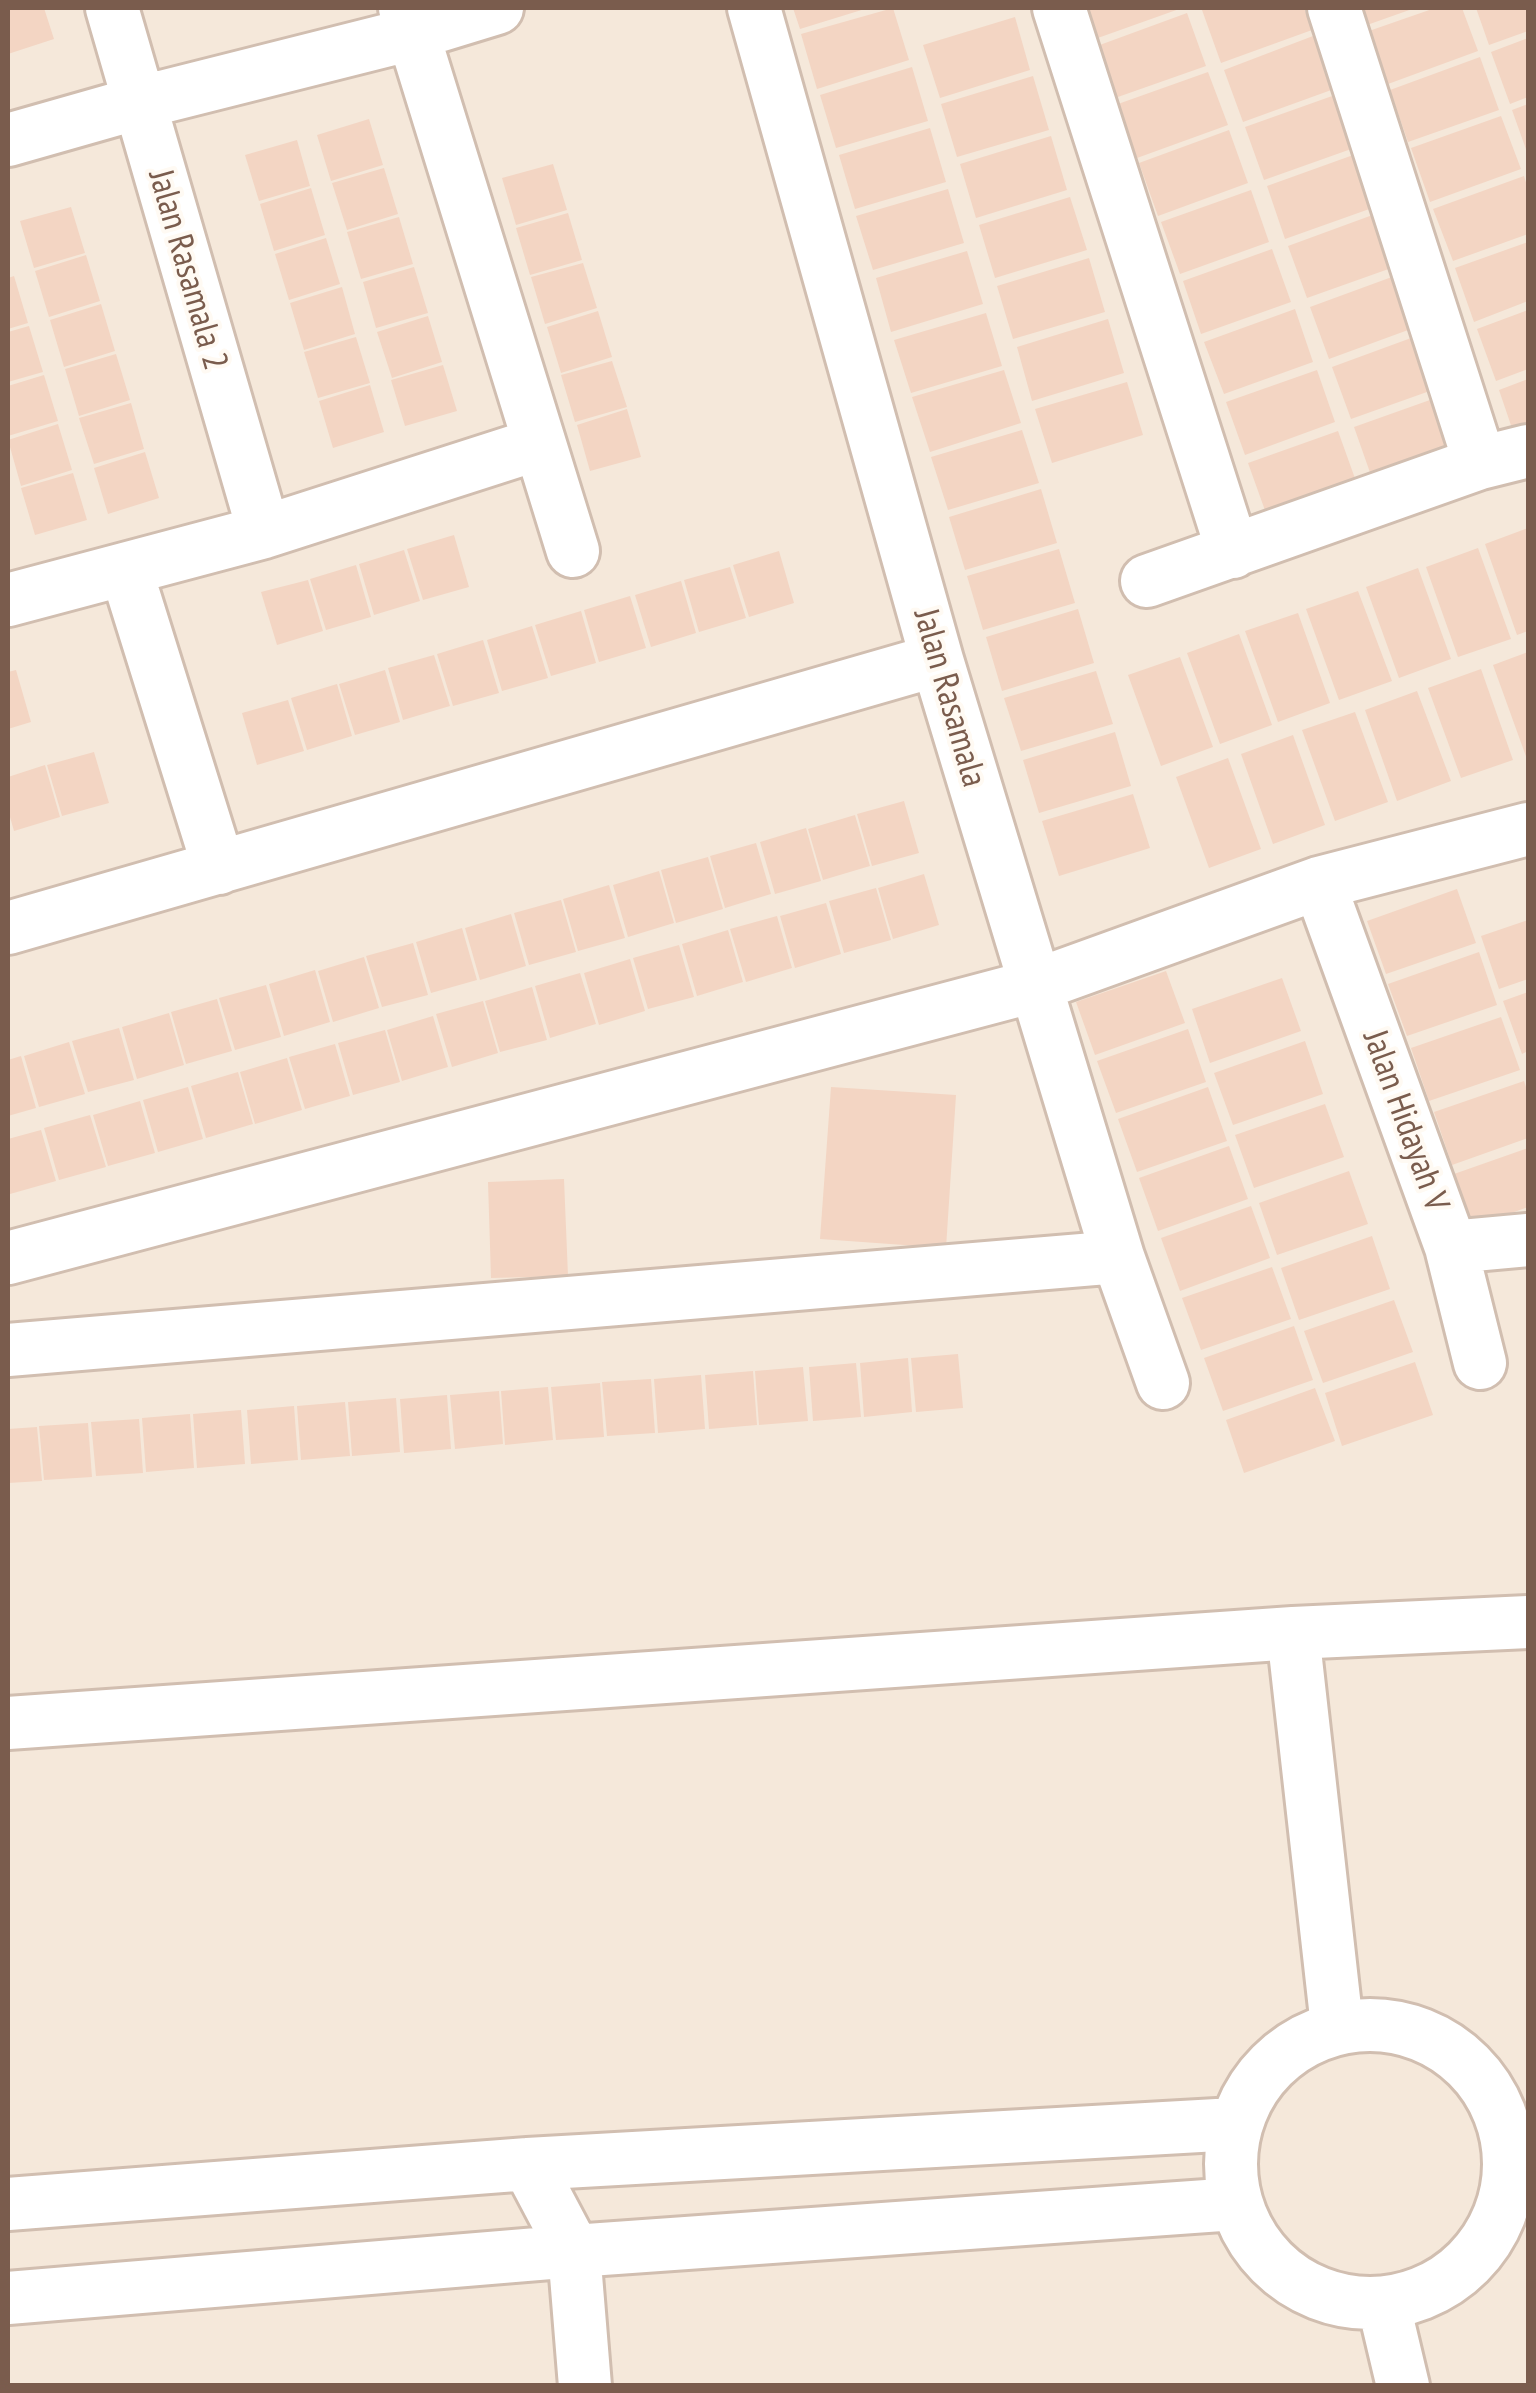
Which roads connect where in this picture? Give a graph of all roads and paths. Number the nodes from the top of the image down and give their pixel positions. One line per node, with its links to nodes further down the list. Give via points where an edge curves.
1 (112, 8): 7 (street, Jalan Rasamala 2)
2 (497, 8): 6 (street)
3 (754, 8): 17 (street, Jalan Rasamala)
4 (1059, 8): 13 (street)
5 (1334, 8): 10 (street)
6 (408, 21): 7 (street); 9 (street)
7 (138, 103): 8 (street); 11 (street, Jalan Rasamala 2)
8 (8, 140)
9 (538, 444): 11 (street); 12 (street)
10 (1504, 457): 13 (street)
11 (264, 532): 14 (street)
12 (573, 550)
13 (1232, 552): 15 (street)
14 (126, 570): 16 (street); 19 (street)
15 (1147, 581)
16 (8, 600)
17 (937, 660): 19 (street); 22 (street, Jalan Rasamala)
18 (1528, 829): 20 (street)
19 (219, 868): 21 (street)
20 (1320, 882): 22 (street); 24 (street, Jalan Hidayah V)
21 (8, 928)
22 (1034, 986): 25 (street, Jalan Rasamala); 26 (street)
23 (1528, 1240): 24 (street)
24 (1451, 1247): 28 (street, Jalan Hidayah V)
25 (1118, 1256): 27 (street); 29 (street, Jalan Rasamala)
26 (8, 1258)
27 (8, 1350)
28 (1480, 1363)
29 (1163, 1382)
30 (1528, 1622): 31 (street)
31 (1293, 1634): 32 (street); 33 (street)
32 (8, 1722)
33 (1337, 2026): 34 (street, via 1272,2062); 35 (street, via 1410,2028 1472,2066)
34 (1235, 2124): 36 (street); 38 (street, via 1229,2165)
35 (1518, 2128): 39 (street)
36 (528, 2164): 37 (street); 40 (street)
37 (8, 2204)
38 (1236, 2204): 40 (street); 42 (street, via 1268,2260 1321,2297)
39 (1517, 2208): 42 (street, via 1460,2276)
40 (574, 2251): 41 (street); 43 (street)
41 (8, 2298)
42 (1384, 2306): 44 (street)
43 (584, 2386)
44 (1403, 2386)

